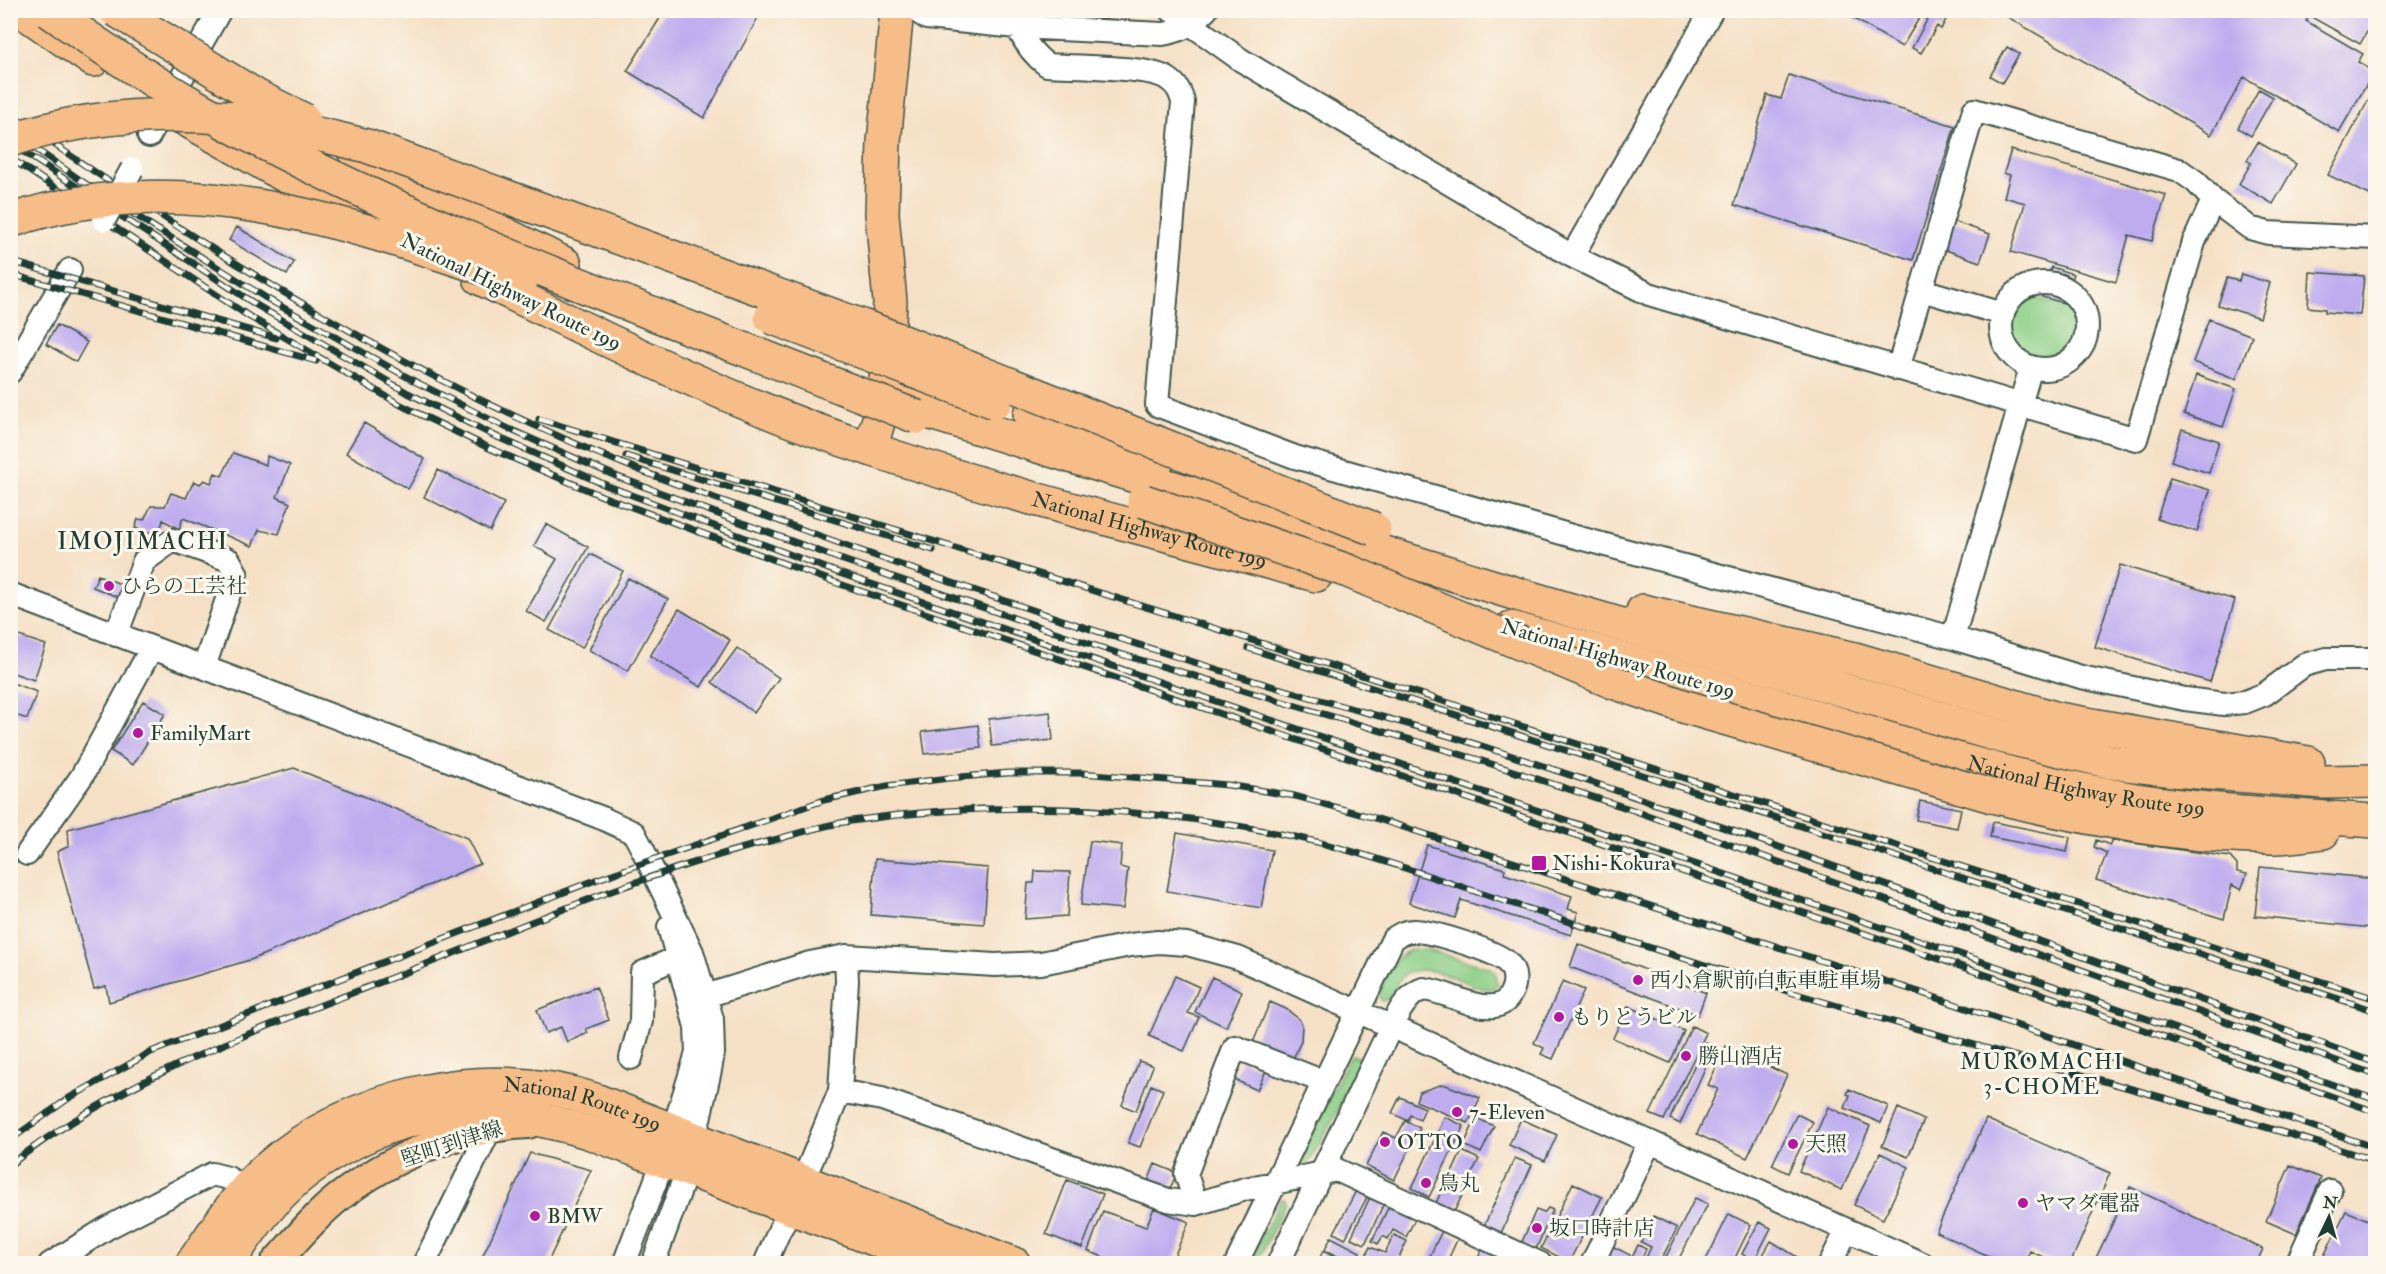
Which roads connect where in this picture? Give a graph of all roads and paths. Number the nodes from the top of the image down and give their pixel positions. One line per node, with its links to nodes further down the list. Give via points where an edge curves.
1 (21, 10): 13 (highway)
2 (48, 10): 30 (highway, bridge, via 201,109 376,197)
3 (116, 10): 32 (highway, bridge, via 256,96 401,167 562,238 1040,419)
4 (139, 10): 12 (highway)
5 (220, 10): 12 (street)
6 (897, 10): 28 (highway, via 883,173 882,214 890,302)
7 (915, 10): 11 (street, via 927,18)
8 (1171, 10): 10 (street)
9 (1712, 10): 21 (street)
10 (1198, 18): 11 (street, via 1179,32 1163,34); 21 (street, via 1241,60)
11 (1015, 19): 35 (street, via 1035,57 1047,65 1146,72 1166,77 1179,89 1183,102 1157,405 1295,457)
12 (198, 52): 13 (street); 28 (highway, National Highway Route 199, via 364,157 482,223 620,291)
13 (166, 108): 14 (street); 31 (highway, National Highway Route 199, via 454,266 750,405)
14 (149, 136)
15 (10, 140): 32 (highway, bridge, via 74,124 170,116 225,117 367,146 881,333)
16 (132, 168): 18 (street, bridge)
17 (2213, 200): 20 (street, via 2250,228 2268,233); 23 (street, via 2180,170 1974,110); 29 (street, via 2194,242 2136,439)
18 (104, 220)
19 (10, 221): 30 (highway, bridge, via 68,206 123,199 176,197 282,209 444,255)
20 (2376, 238)
21 (1572, 255): 26 (street, via 1649,294)
22 (70, 270): 27 (street)
23 (1922, 290): 24 (street); 26 (street)
24 (2003, 314): 25 (street, via 2002,336 2008,350); 25 (street, via 2013,296 2038,283 2066,288 2084,309 2086,337 2076,355 2059,366)
25 (2031, 367): 29 (street)
26 (1898, 369): 29 (street)
27 (10, 372)
28 (885, 399): 31 (highway); 40 (highway, National Highway Route 199, via 1554,605 2000,736 2111,762 2172,770 2324,782)
29 (2019, 406): 35 (street)
30 (917, 417): 42 (highway, bridge, via 1348,571 1676,704 1992,796 2075,815 2233,836 2270,838)
31 (870, 449): 41 (highway, National Highway Route 199, via 1019,494 1626,659 2002,770 2136,800)
32 (1374, 529): 39 (highway, via 1603,602 1855,658 2005,704 2109,730)
33 (10, 594): 34 (street)
34 (116, 635): 36 (street); 38 (street, via 144,561 173,540 207,552 229,561 236,573)
35 (1953, 638): 37 (street, via 2081,677 2224,704 2245,702 2265,694 2304,665 2326,659)
36 (151, 649): 38 (street); 43 (street, via 82,776)
37 (2376, 659)
38 (204, 668): 44 (street, via 634,833)
39 (2376, 775)
40 (2376, 781)
41 (2376, 821)
42 (2376, 826)
43 (27, 854)
44 (684, 954): 46 (street); 49 (street, via 642,972 640,1021)
45 (846, 956): 46 (street, via 810,963); 47 (street, via 995,965 1041,963 1130,945 1187,944 1238,958); 51 (street)
46 (698, 999): 58 (street, via 697,1053)
47 (1359, 1012): 48 (street); 48 (street, via 1388,946 1406,932 1424,933 1493,954 1511,967 1514,985 1498,1006 1483,1006 1423,989 1412,995); 50 (street)
48 (1390, 1027): 57 (street); 59 (street)
49 (631, 1058)
50 (1324, 1082): 61 (street); 65 (street, via 1235,1047 1186,1174)
51 (840, 1091): 63 (street); 65 (street, via 882,1099 1168,1200)
52 (425, 1092): 54 (highway, National Route 199, via 371,1108); 56 (highway, via 390,1114); 58 (highway, National Route 199, via 490,1083 545,1086 595,1100)
53 (559, 1124): 55 (main road, 堅町到津線); 56 (highway, National Route 199, via 507,1113 455,1111 405,1121); 58 (highway, National Route 199)
54 (330, 1127): 56 (highway, via 348,1124); 64 (highway, National Route 199, via 292,1150)
55 (490, 1129): 60 (main road, 堅町到津線, via 424,1148); 70 (street)
56 (371, 1134): 60 (main road, via 379,1150 377,1165); 60 (main road, 堅町到津線, via 275,1263 314,1219); 64 (highway, National Route 199)
57 (1649, 1143): 66 (street); 79 (street)
58 (679, 1149): 63 (highway, National Route 199); 71 (street); 72 (street)
59 (1320, 1174): 61 (street); 77 (street); 78 (street, via 1337,1170)
60 (363, 1180)
61 (1274, 1184): 65 (street); 76 (street)
62 (2331, 1191): 82 (street)
63 (799, 1194): 73 (street); 74 (highway, National Route 199); 75 (highway, National Route 199)
64 (258, 1197): 67 (street, via 228,1178 212,1174); 68 (highway, National Route 199); 69 (highway, National Route 199)
65 (1196, 1204)
66 (1847, 1230): 80 (street); 81 (street)
67 (50, 1263)
68 (192, 1263)
69 (227, 1263)
70 (424, 1263)
71 (624, 1263)
72 (653, 1263)
73 (765, 1263)
74 (941, 1263)
75 (1014, 1263)
76 (1236, 1263)
77 (1278, 1263)
78 (1541, 1263)
79 (1592, 1263)
80 (1830, 1263)
81 (1923, 1263)
82 (2297, 1263)

